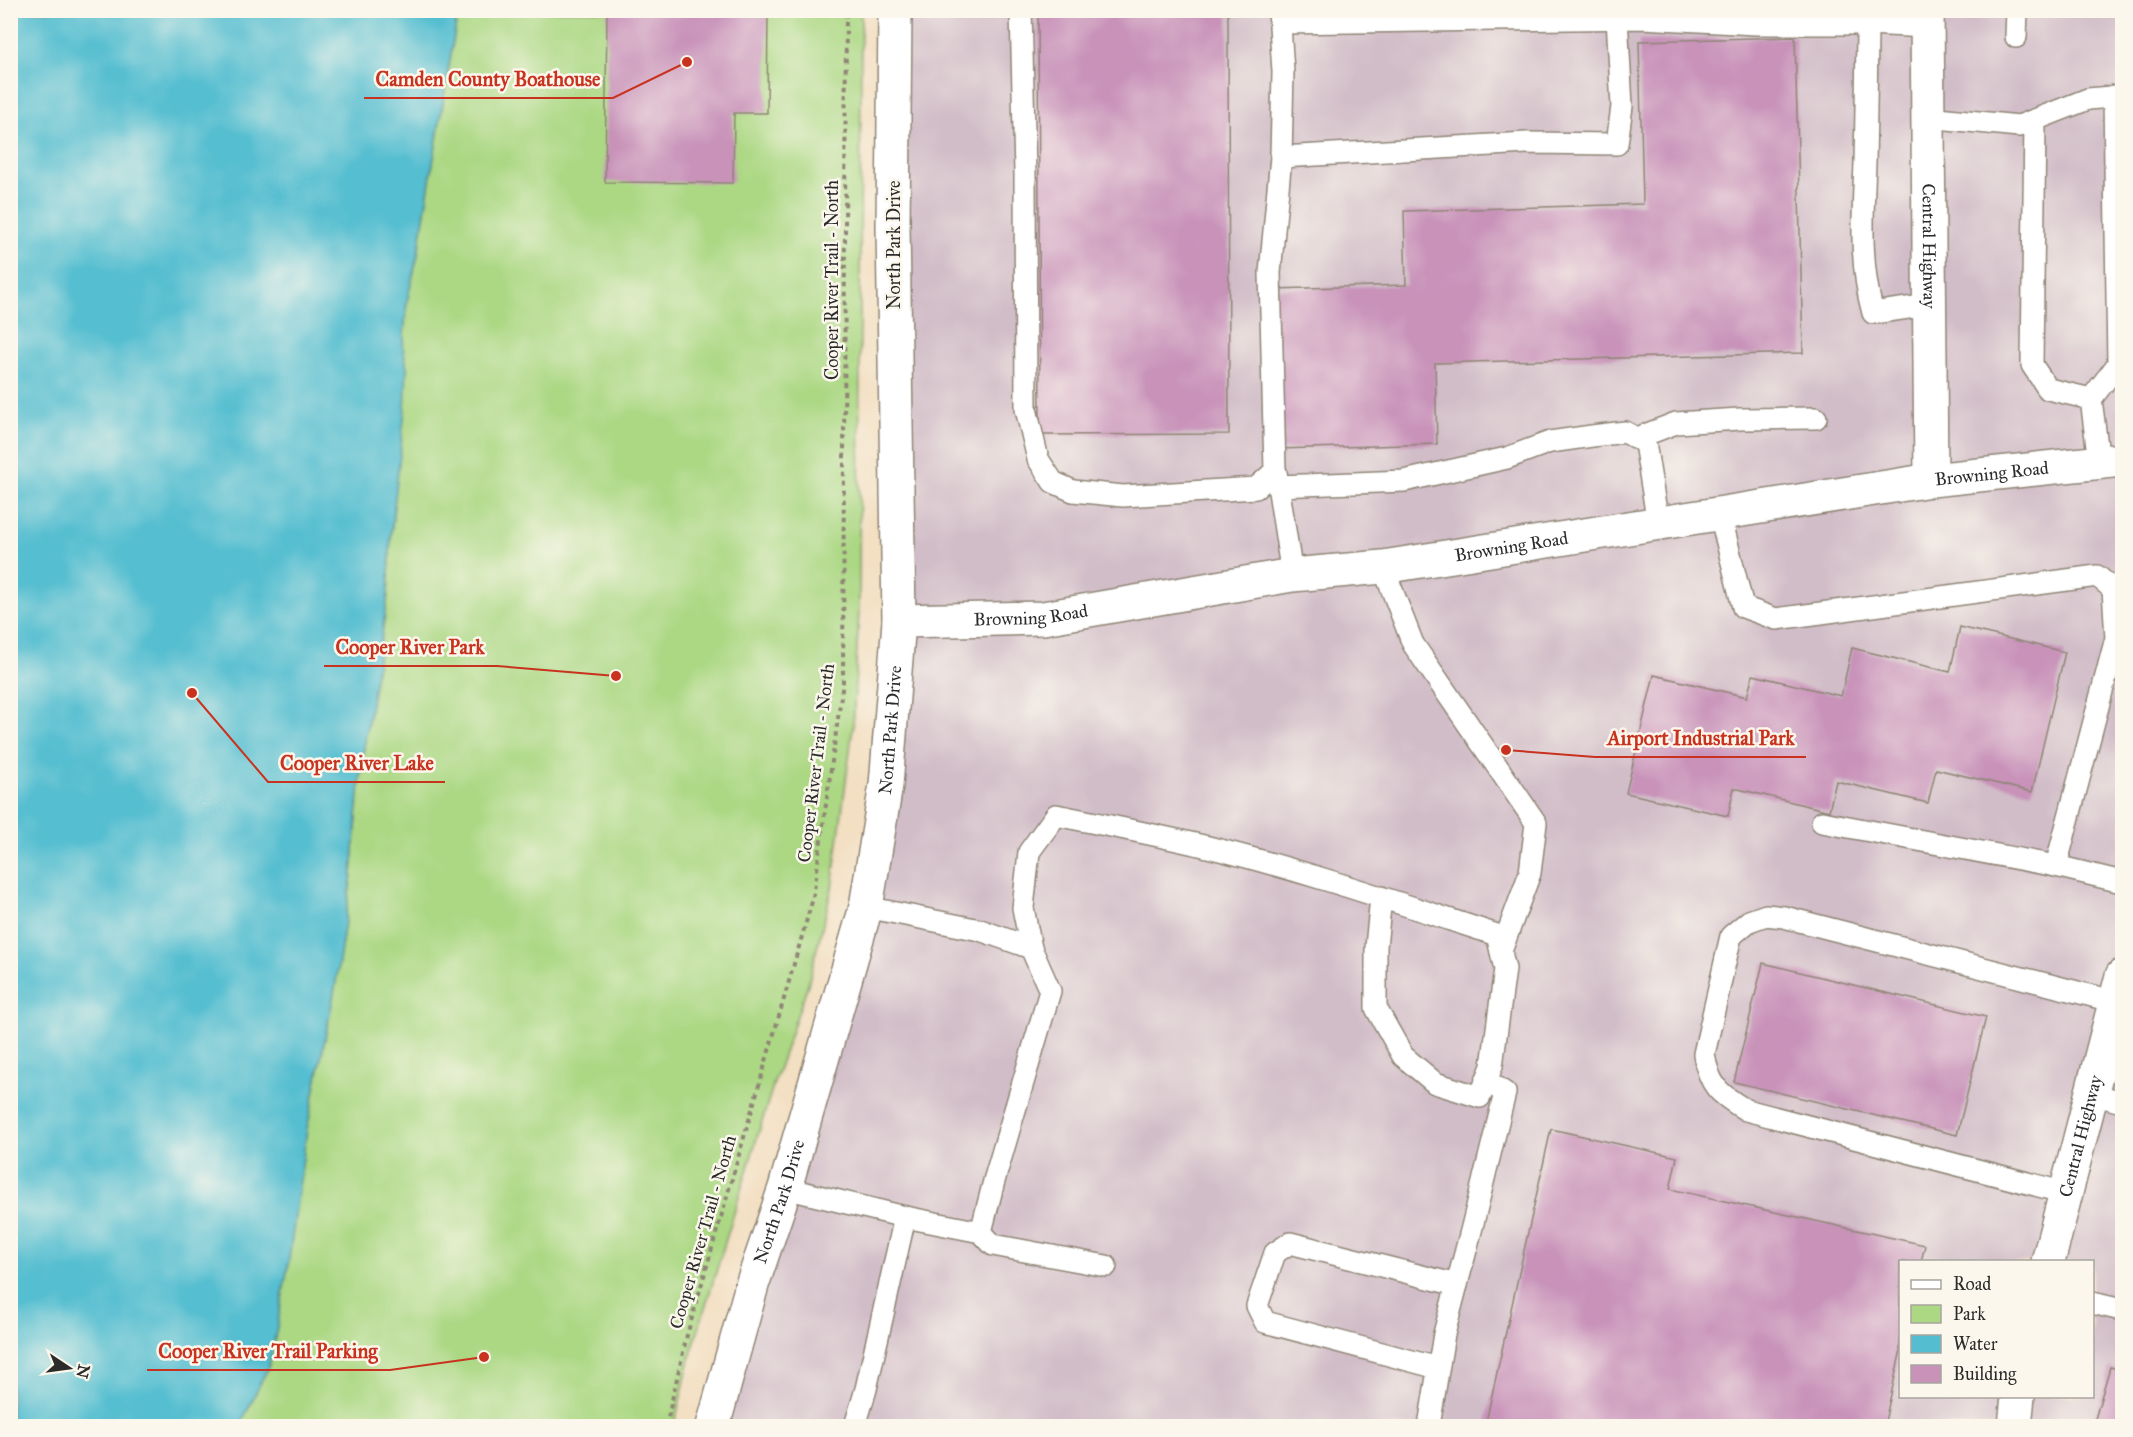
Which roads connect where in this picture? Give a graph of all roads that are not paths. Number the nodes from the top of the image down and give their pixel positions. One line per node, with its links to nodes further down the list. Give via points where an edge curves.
1 (895, 10): 24 (street, North Park Drive, via 893,226)
2 (1021, 10): 18 (lane, via 1026,409 1038,459 1053,482 1073,491 1123,496 1256,488)
3 (2017, 10): 8 (lane)
4 (1279, 17): 6 (lane); 12 (lane)
5 (1867, 17): 6 (lane, via 1756,24); 7 (lane); 13 (lane, via 1862,256 1869,298 1874,313)
6 (1617, 18): 12 (lane, via 1622,106 1617,144 1527,143)
7 (1927, 19): 10 (street, Central Highway)
8 (2016, 37)
9 (2118, 96): 11 (lane, via 2088,99); 14 (lane, via 2118,364)
10 (1927, 117): 11 (lane, via 2019,126); 13 (street, Central Highway)
11 (2035, 120): 14 (lane, via 2032,365 2048,389)
12 (1281, 157): 18 (lane, via 1270,273)
13 (1929, 304): 19 (street, Central Highway)
14 (2091, 399): 17 (lane)
15 (1816, 418): 16 (lane, via 1676,423)
16 (1637, 438): 18 (lane, via 1625,432 1550,442 1507,458 1404,481); 21 (lane, via 1645,443)
17 (2111, 461): 19 (street, Browning Road)
18 (1277, 479): 23 (lane)
19 (1931, 480): 20 (street, Browning Road)
20 (1720, 514): 21 (street, Browning Road); 26 (lane, via 1743,607 1776,619 2097,576 2113,589 2116,638)
21 (1658, 524): 22 (street, Browning Road)
22 (1383, 567): 23 (street, Browning Road); 31 (lane, via 1413,644 1536,823 1530,873)
23 (1292, 575): 24 (street, Browning Road, via 1043,618)
24 (899, 621): 29 (street, North Park Drive, via 886,785)
25 (1822, 822): 26 (lane)
26 (2056, 866): 27 (lane)
27 (2122, 882)
28 (1381, 897): 30 (lane, via 1209,848 1056,814 1029,852 1023,908); 31 (lane, via 1497,935); 33 (lane, via 1376,1008 1403,1056 1435,1083 1480,1097)
29 (866, 907): 30 (lane, via 980,930); 35 (street, North Park Drive)
30 (1031, 948): 38 (lane, via 1050,991)
31 (1501, 951): 33 (lane, via 1505,969 1492,1066)
32 (2119, 989): 34 (street, Central Highway); 36 (lane, via 1784,917 1766,915 1749,921 1731,936 1704,1054 1707,1072 1722,1095 1746,1110)
33 (1486, 1080): 41 (lane, via 1505,1093)
34 (2107, 1098): 36 (street, Central Highway)
35 (785, 1188): 37 (lane); 46 (street, North Park Drive, via 752,1286)
36 (2066, 1193): 39 (street, Central Highway)
37 (905, 1217): 38 (lane); 47 (lane)
38 (981, 1232): 40 (lane, via 993,1245)
39 (2049, 1260)
40 (1106, 1266)
41 (1457, 1285): 44 (lane); 44 (lane, via 1290,1244 1275,1253 1257,1306 1265,1322)
42 (2094, 1304): 43 (lane)
43 (2122, 1311)
44 (1438, 1368): 48 (lane)
45 (2018, 1398): 49 (street)
46 (713, 1426)
47 (855, 1426)
48 (1429, 1426)
49 (2015, 1426)

